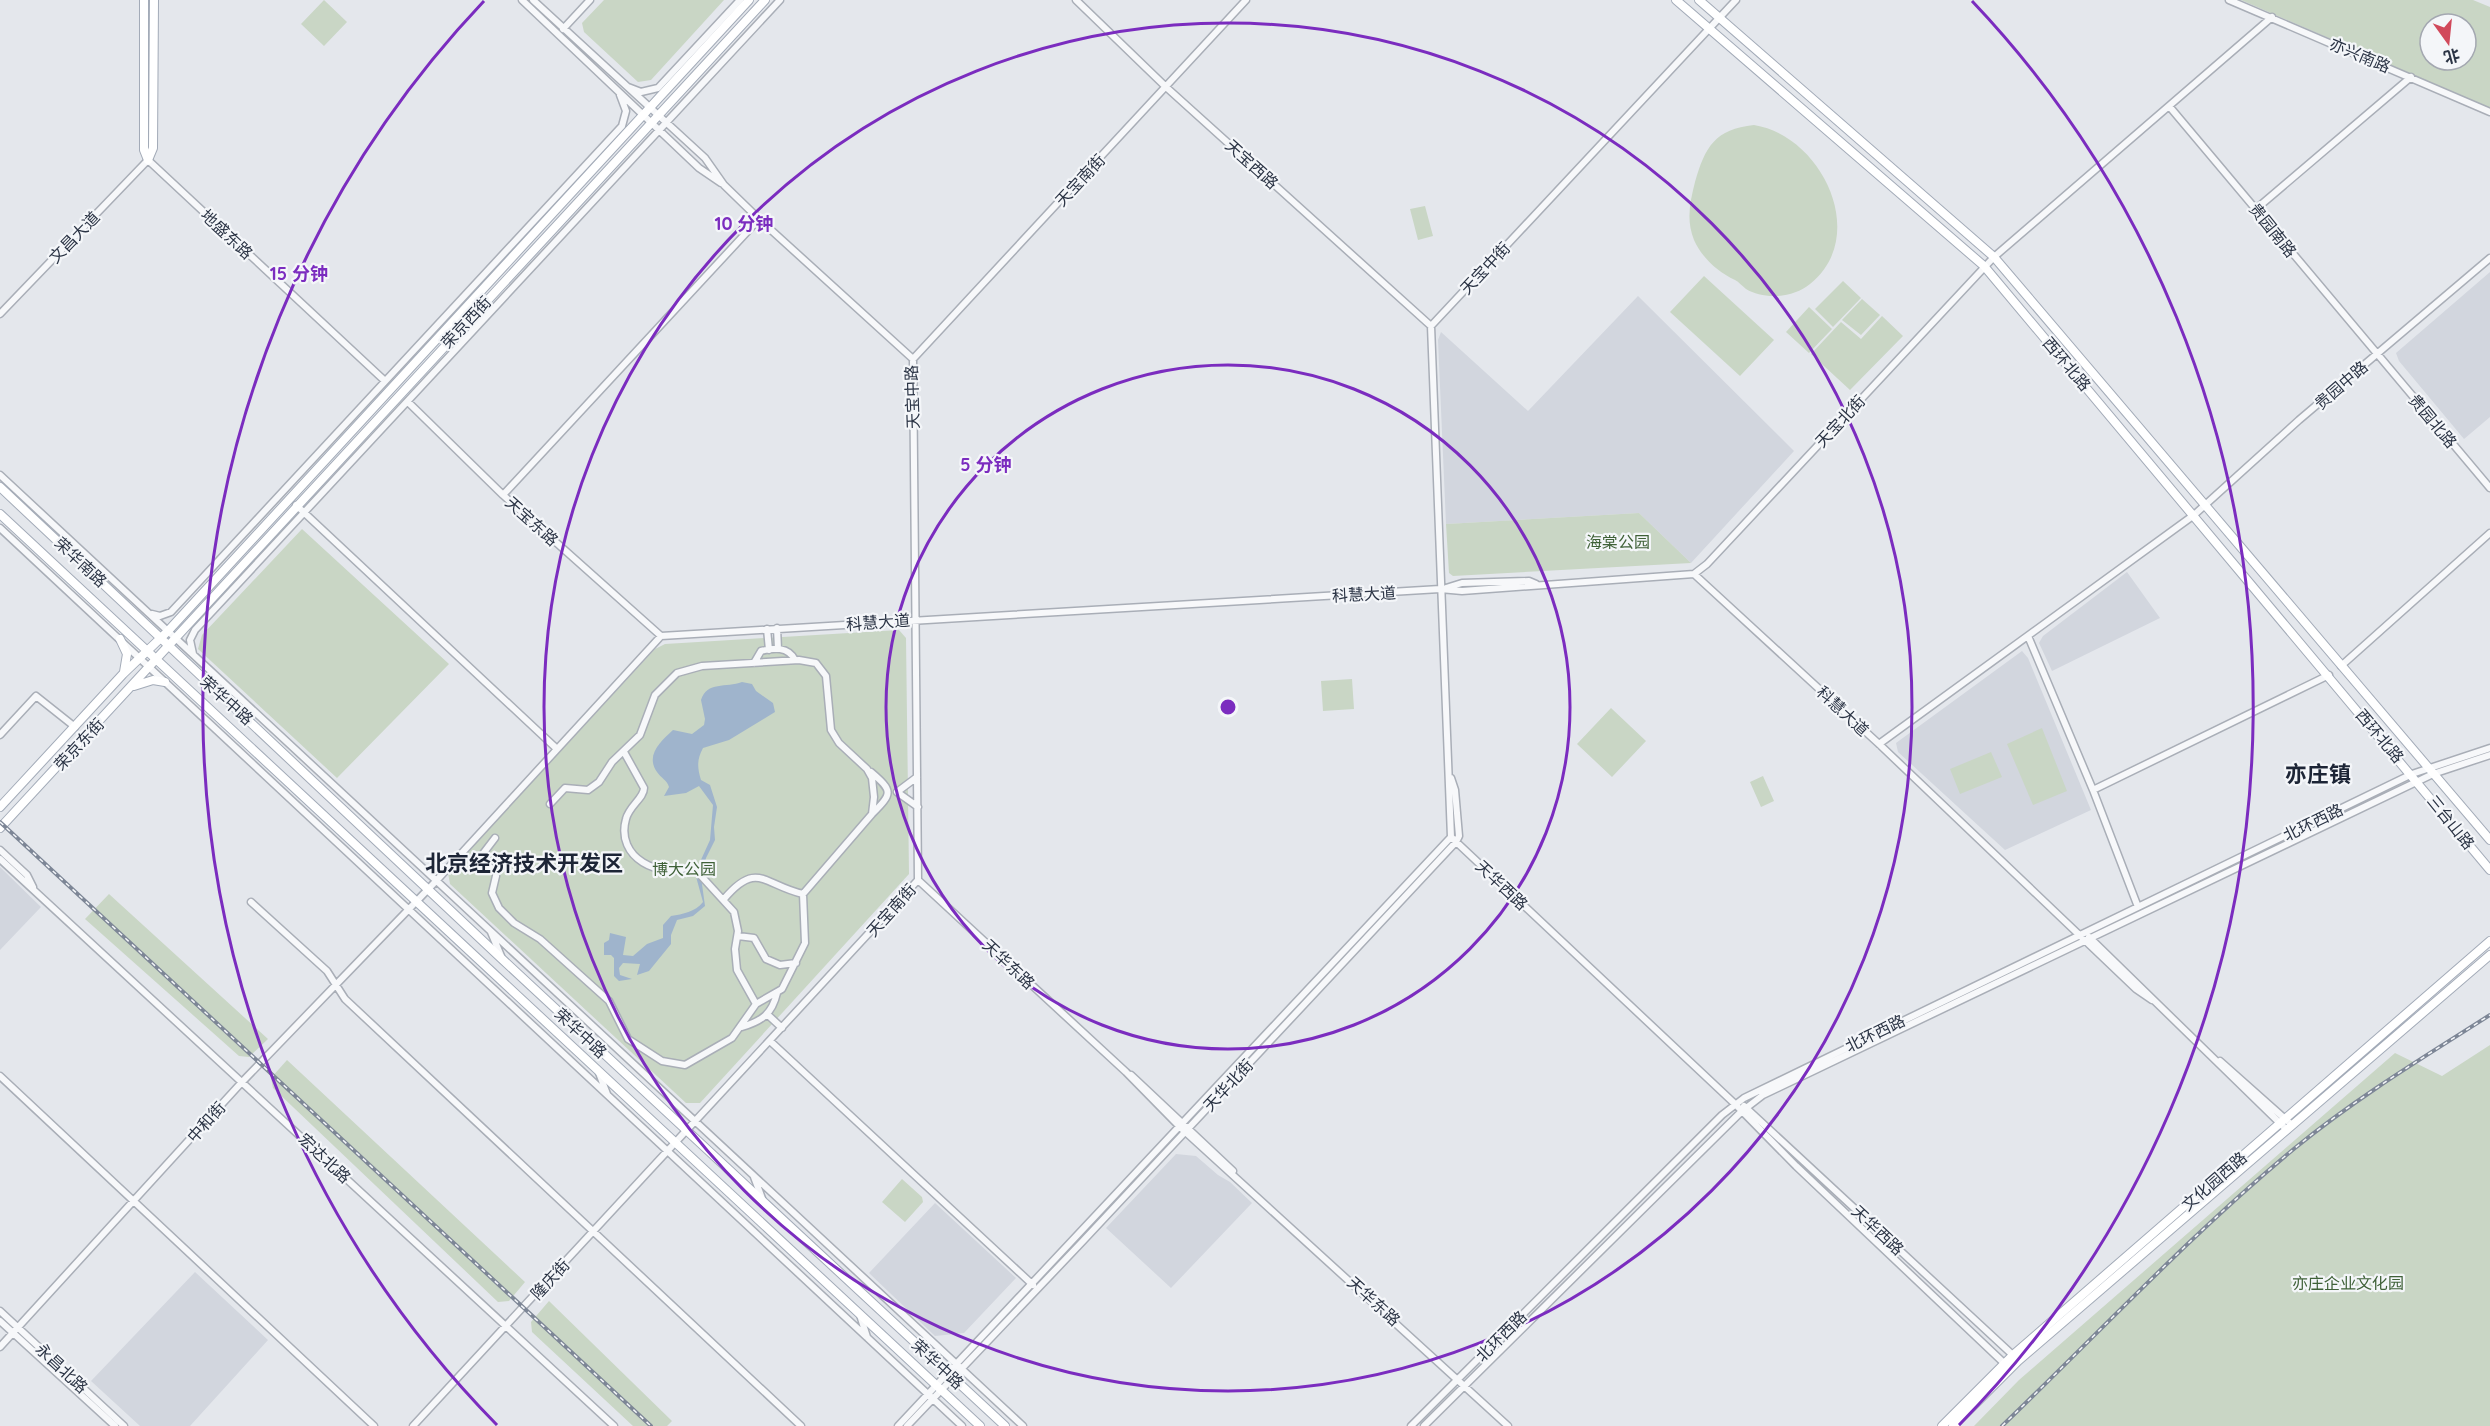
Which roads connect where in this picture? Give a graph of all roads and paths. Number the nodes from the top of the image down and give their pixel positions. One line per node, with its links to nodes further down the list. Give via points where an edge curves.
1 (144, 0): 32 (main road, via 144,150)
2 (154, 0): 32 (main road, via 153,148)
3 (522, 0): 23 (street, 天宝中路)
4 (533, 0): 18 (street, 天宝中路)
5 (590, 0): 18 (street)
6 (740, 0): 21 (street, via 658,88 641,92)
7 (749, 0): 25 (main road, 荣京西街)
8 (765, 0): 28 (main road, 荣京西街)
9 (780, 0): 29 (street)
10 (1076, 0): 22 (street, 天宝西路)
11 (1246, 0): 22 (street, 天宝南街)
12 (1676, 0): 19 (main road, 西环北路)
13 (1699, 0): 17 (main road, 西环北路)
14 (1736, 0): 17 (street)
15 (2229, 0): 16 (street, 亦兴南路)
16 (2272, 17): 20 (street, 亦兴南路); 24 (street, 天宝北街)
17 (1720, 18): 19 (street, 天宝中街); 36 (main road, 西环北路)
18 (563, 29): 21 (street, 天宝中路)
19 (1709, 30): 38 (main road, 西环北路); 40 (street, 天宝中街)
20 (2411, 77): 26 (street, 亦兴南路); 34 (street)
21 (628, 87): 25 (street, 天宝中路)
22 (1166, 87): 40 (street, 天宝西路); 42 (street, 天宝南街)
23 (620, 95): 27 (street, 天宝中路); 43 (street, via 626,111 622,126)
24 (2169, 106): 34 (street, 贵园南路); 36 (street, 天宝北街)
25 (649, 108): 27 (main road, 荣京西街); 28 (street, 天宝中路)
26 (2490, 112)
27 (642, 115): 30 (street, 天宝中路); 64 (main road, 荣京西街)
28 (658, 115): 29 (street, 天宝中路); 30 (main road, 荣京西街)
29 (665, 122): 31 (street); 33 (street, 天宝中路, via 705,158)
30 (651, 123): 31 (street, 天宝中路); 49 (main road, 荣京西街)
31 (658, 130): 33 (street, 天宝中路); 44 (street)
32 (148, 160): 39 (street, 文昌大道); 43 (street, 地盛东路)
33 (724, 185): 35 (street, 天宝中路)
34 (2256, 209): 41 (street, 贵园南路)
35 (759, 219): 42 (street, 天宝中路); 48 (street)
36 (1994, 257): 38 (street, 天宝北街); 50 (main road, 西环北路)
37 (2490, 258): 41 (street, 贵园中路)
38 (1984, 267): 53 (main road, 西环北路); 57 (street, 天宝北街)
39 (0, 315)
40 (1431, 326): 58 (street)
41 (2376, 355): 47 (street, 贵园北路); 50 (street, 贵园中路)
42 (912, 359): 61 (street, 天宝中路)
43 (385, 381): 60 (street, via 171,612)
44 (408, 402): 48 (street, 天宝东路); 51 (street)
45 (0, 475): 60 (street)
46 (0, 488): 67 (main road, 荣华南路)
47 (2490, 488)
48 (503, 495): 65 (street, 天宝东路)
49 (296, 505): 51 (street); 68 (main road, 荣京西街)
50 (2206, 505): 53 (street, 贵园中路); 79 (main road, 西环北路)
51 (304, 513): 74 (street, via 195,630 190,640); 91 (street)
52 (0, 514): 56 (main road, 荣华南路)
53 (2194, 515): 66 (street, 贵园中路); 82 (main road, 西环北路)
54 (0, 528): 59 (street)
55 (2490, 533): 79 (street)
56 (64, 573): 59 (street); 73 (main road, 荣华南路)
57 (1694, 574): 58 (street, 科慧大道, via 1462,591); 89 (street, 科慧大道)
58 (1440, 589): 61 (street, 科慧大道); 109 (street)
59 (74, 596): 69 (street)
60 (150, 614): 64 (street)
61 (915, 620): 62 (street, 科慧大道); 97 (street, 天宝南街)
62 (777, 628): 63 (street, 科慧大道); 71 (street)
63 (767, 629): 65 (street, 科慧大道); 72 (street)
64 (168, 631): 67 (main road, 荣京西街); 68 (street)
65 (661, 636): 91 (street)
66 (2028, 636): 89 (street, 贵园中路); 99 (street)
67 (160, 637): 70 (main road, 荣华中路); 73 (main road, 荣京西街)
68 (176, 638): 70 (main road, 荣京西街); 74 (street)
69 (120, 639): 75 (street); 81 (main road, via 127,654)
70 (168, 646): 76 (main road, 荣京西街); 86 (main road, 荣华中路)
71 (778, 649): 72 (street); 77 (street, via 791,653)
72 (769, 650): 78 (street, via 758,654)
73 (147, 651): 75 (main road, 荣京东街); 76 (main road, 荣华南路)
74 (193, 654): 85 (street)
75 (139, 658): 80 (street); 81 (main road, 荣京东街)
76 (156, 659): 80 (main road, 荣京东街); 106 (main road, 荣华中路)
77 (795, 660): 78 (street); 94 (street, via 816,663 822,669 827,682 831,730)
78 (754, 663): 92 (street, via 695,668 668,679 655,695 640,735)
79 (2341, 666): 95 (main road, 西环北路)
80 (149, 667): 83 (street); 84 (main road, 荣京东街)
81 (123, 674): 87 (main road, 荣京东街)
82 (2330, 675): 96 (main road, 西环北路); 99 (street)
83 (165, 682): 84 (main road, via 153,680); 111 (street)
84 (133, 687): 107 (main road, 荣京东街)
85 (236, 695): 86 (street); 115 (street)
86 (248, 718): 117 (main road, 荣华中路)
87 (75, 727): 88 (street, via 36,696); 103 (main road, 荣京东街)
88 (0, 735)
89 (1879, 744): 126 (street, 科慧大道)
90 (2490, 748): 95 (street)
91 (557, 749): 115 (street)
92 (624, 752): 102 (street, via 594,787 565,788); 120 (street, via 645,788 629,810 625,824 632,853 643,864 658,870 692,866)
93 (2490, 755): 95 (street)
94 (867, 769): 101 (street, via 886,785); 105 (street, via 874,788)
95 (2431, 770): 96 (street, 北环西路); 98 (street, 北环西路); 110 (main road, 三台山路)
96 (2412, 774): 98 (main road, 三台山路); 123 (street, 北环西路)
97 (917, 777): 100 (street); 104 (street, 天宝南街)
98 (2418, 781): 114 (main road, 三台山路); 128 (street, 北环西路)
99 (2093, 790): 123 (street)
100 (897, 792): 101 (street); 104 (street)
101 (888, 793): 105 (street)
102 (550, 804)
103 (0, 807)
104 (918, 807): 116 (street, 天宝南街)
105 (872, 814): 119 (street)
106 (334, 824): 111 (street); 121 (main road, 荣华中路)
107 (0, 828)
108 (495, 838): 139 (street, via 482,855 494,873 492,893 499,908 609,1001 622,1032 636,1046 671,1065 685,1065 732,1038)
109 (1453, 839): 146 (street, 天华西路); 151 (street, 天华北街)
110 (2490, 840)
111 (346, 849): 124 (street)
112 (0, 850): 118 (street, 宏达北路, via 27,875)
113 (0, 859): 118 (street, 宏达北路)
114 (2490, 870)
115 (437, 880): 117 (street); 125 (street)
116 (918, 880): 140 (street, 天宝南街); 151 (street, 天华东路)
117 (428, 889): 121 (street, 中和街); 132 (main road, 荣华中路)
118 (35, 890): 144 (street, 宏达北路)
119 (803, 894): 120 (street, via 749,877 740,880); 133 (street, via 805,943)
120 (724, 898): 127 (street, via 734,912)
121 (417, 900): 124 (street, 中和街); 142 (main road, 荣华中路)
122 (251, 902): 134 (street, via 327,971)
123 (2138, 907): 126 (street, 北环西路)
124 (409, 908): 134 (street, 中和街); 145 (street)
125 (489, 929): 132 (street); 149 (street)
126 (2079, 935): 128 (street); 129 (street, 科慧大道); 146 (street, 北环西路)
127 (738, 936): 133 (street, via 754,938 766,959 780,965); 137 (street, via 737,970)
128 (2092, 938): 129 (street, 北环西路); 136 (street, 科慧大道)
129 (2085, 941): 136 (street, 科慧大道); 147 (street, 北环西路, via 1763,1095)
130 (2490, 941): 150 (main road, 文化园西路)
131 (2490, 955): 150 (main road, 文化园西路)
132 (502, 959): 152 (main road, 荣华中路)
133 (796, 963): 135 (street)
134 (336, 985): 144 (street, 中和街); 158 (street, via 345,999)
135 (781, 991): 137 (street); 138 (street)
136 (2152, 1000): 150 (street, 科慧大道)
137 (756, 1004): 139 (street)
138 (768, 1015): 139 (street); 140 (street)
139 (742, 1027)
140 (782, 1028): 141 (street, 天宝南街)
141 (770, 1041): 149 (street, 天宝南街); 159 (street)
142 (599, 1073): 145 (street); 153 (main road, 荣华中路)
143 (0, 1076): 156 (street)
144 (242, 1082): 156 (street, 中和街); 163 (street, 宏达北路)
145 (608, 1097): 154 (street)
146 (1735, 1104): 147 (street, 天华西路); 148 (street, 天华西路); 171 (street, 北环西路)
147 (1747, 1107): 148 (street, 北环西路); 167 (street, 天华西路)
148 (1741, 1112): 169 (street, 天华西路); 172 (street, 北环西路)
149 (696, 1122): 152 (street, 天宝南街); 155 (street)
150 (2286, 1124): 167 (main road, 文化园西路)
151 (1185, 1127): 159 (street, 天华北街); 168 (street, 天华北街); 171 (street, 天华东路)
152 (687, 1131): 153 (street, 隆庆街); 157 (main road, 荣华中路)
153 (675, 1144): 154 (street, 隆庆街); 161 (main road, 荣华中路)
154 (668, 1153): 158 (street, 隆庆街); 165 (street)
155 (753, 1175): 157 (street); 168 (street)
156 (135, 1201): 164 (street, 中和街); 178 (street)
157 (763, 1202): 170 (main road, 荣华中路)
158 (594, 1232): 163 (street, 隆庆街); 181 (street)
159 (1033, 1285): 168 (street, 天华北街)
160 (0, 1311): 164 (street, 永昌北路)
161 (860, 1315): 165 (street); 173 (main road, 荣华中路)
162 (0, 1321): 164 (street, 永昌北路)
163 (506, 1326): 179 (street, 隆庆街); 180 (street, 宏达北路)
164 (15, 1330): 166 (street, 中和街); 176 (street, 永昌北路); 177 (street, 永昌北路)
165 (867, 1338): 174 (street)
166 (0, 1347)
167 (2016, 1358): 169 (main road, 文化园西路)
168 (959, 1366): 170 (street, 天华北街); 175 (street)
169 (2007, 1366): 192 (main road, 文化园西路); 193 (main road, 文化园西路)
170 (950, 1375): 173 (street, 天华北街); 186 (main road, 荣华中路)
171 (1458, 1379): 172 (street, 天华东路); 189 (street, 北环西路)
172 (1465, 1386): 190 (street, 北环西路); 191 (street, 天华东路)
173 (938, 1387): 174 (street, 天华北街); 185 (main road, 荣华中路)
174 (930, 1396): 182 (street); 183 (street); 184 (street)
175 (1015, 1418): 187 (street); 188 (street)
176 (115, 1426)
177 (124, 1426)
178 (374, 1426)
179 (413, 1426)
180 (614, 1426)
181 (801, 1426)
182 (898, 1426)
183 (907, 1426)
184 (962, 1426)
185 (980, 1426)
186 (1005, 1426)
187 (1018, 1426)
188 (1023, 1426)
189 (1411, 1426)
190 (1424, 1426)
191 (1508, 1426)
192 (1942, 1426)
193 (1953, 1426)

